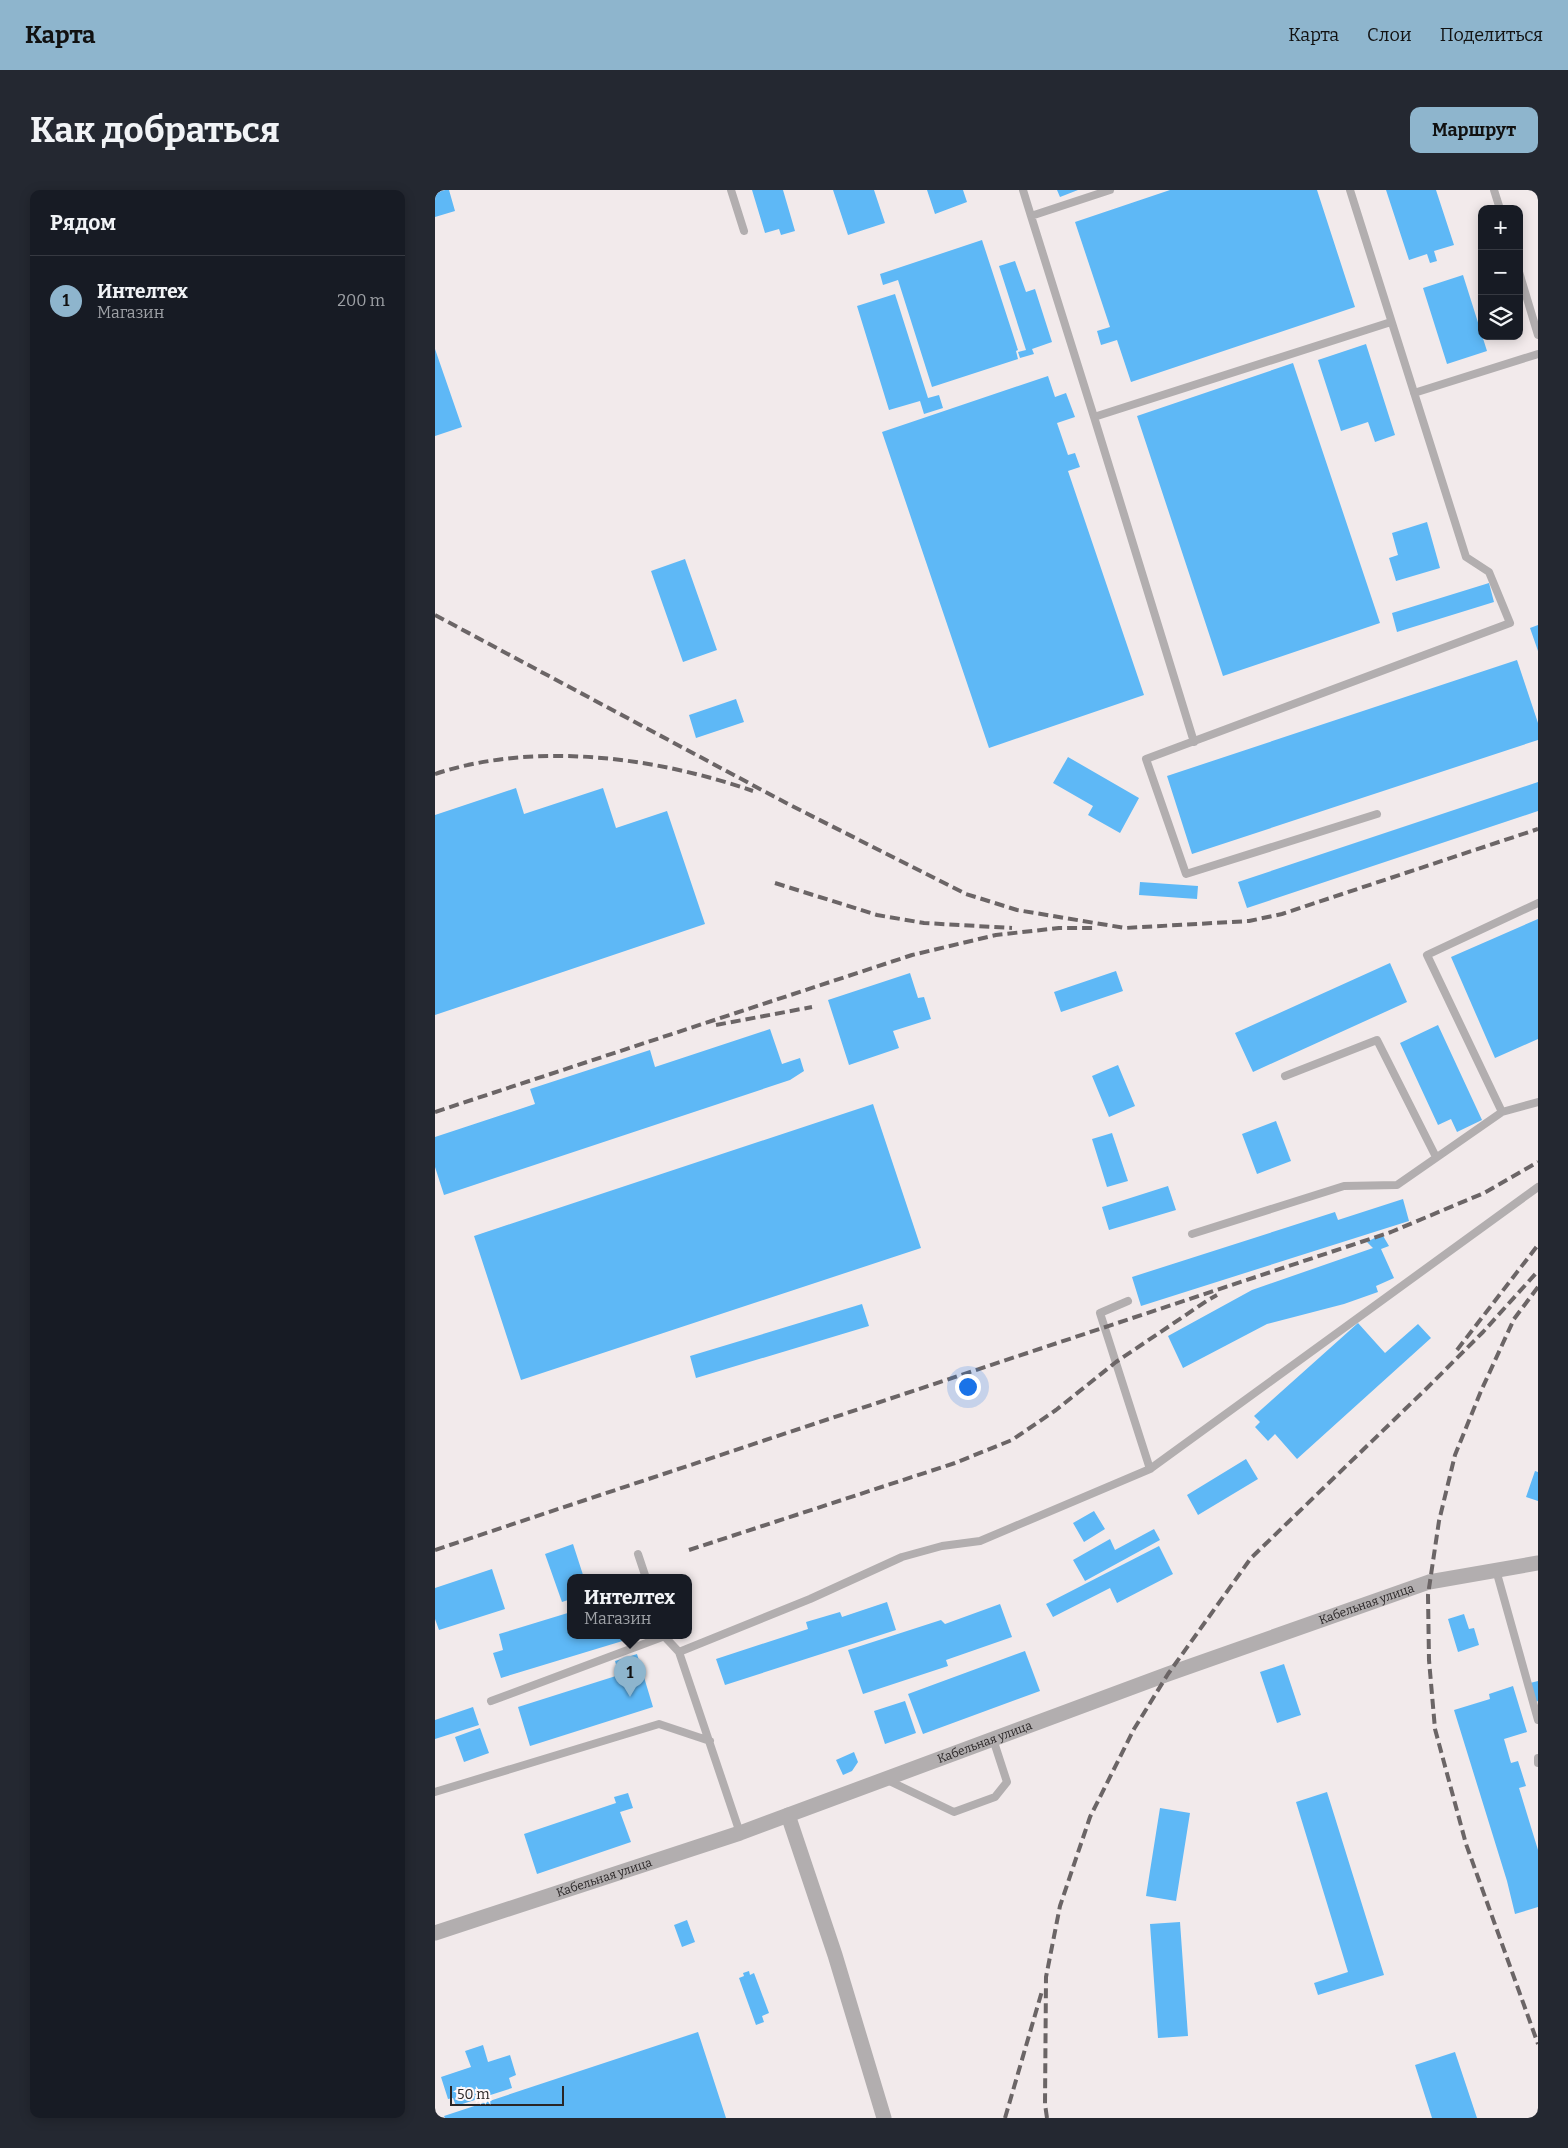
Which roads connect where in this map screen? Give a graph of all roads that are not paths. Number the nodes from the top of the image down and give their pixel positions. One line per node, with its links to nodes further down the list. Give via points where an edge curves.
1 (731, 190): 8 (lane)
2 (1023, 190): 7 (lane)
3 (1110, 190): 7 (lane)
4 (1350, 190): 10 (lane)
5 (1494, 190): 6 (lane)
6 (1499, 205)
7 (1031, 216): 14 (lane)
8 (745, 231)
9 (1523, 285): 11 (lane)
10 (1391, 322): 13 (lane); 14 (lane)
11 (1538, 334)
12 (1538, 354): 13 (lane)
13 (1413, 394): 15 (lane, via 1466,557 1489,572 1510,623)
14 (1094, 417): 15 (lane)
15 (1194, 742): 16 (lane, via 1146,760 1186,874)
16 (1377, 814)
17 (1538, 903): 20 (lane, via 1427,954)
18 (1285, 1076): 21 (lane, via 1377,1040)
19 (1538, 1102): 20 (lane)
20 (1502, 1112): 21 (lane)
21 (1437, 1157): 23 (lane, via 1397,1185 1344,1186)
22 (1538, 1187): 25 (lane)
23 (1192, 1234)
24 (1129, 1301): 25 (lane, via 1100,1313)
25 (1150, 1469): 32 (lane, via 980,1540 902,1557 810,1599)
26 (638, 1554): 29 (lane)
27 (1538, 1562): 28 (street, Кабельная улица)
28 (1496, 1570): 34 (lane); 35 (street, Кабельная улица, via 1429,1582)
29 (645, 1574)
30 (657, 1639): 33 (lane)
31 (668, 1639): 32 (lane)
32 (679, 1652): 36 (lane)
33 (491, 1700)
34 (1538, 1720)
35 (993, 1739): 39 (street, Кабельная улица); 39 (lane, via 1007,1782 995,1797 954,1812)
36 (710, 1741): 40 (lane, via 659,1724); 42 (lane)
37 (1538, 1758): 38 (lane)
38 (1538, 1763)
39 (884, 1779): 41 (street, Кабельная улица)
40 (435, 1792)
41 (788, 1815): 42 (street, Кабельная улица); 44 (street)
42 (741, 1833): 43 (street, Кабельная улица)
43 (435, 1933)
44 (884, 2118)

